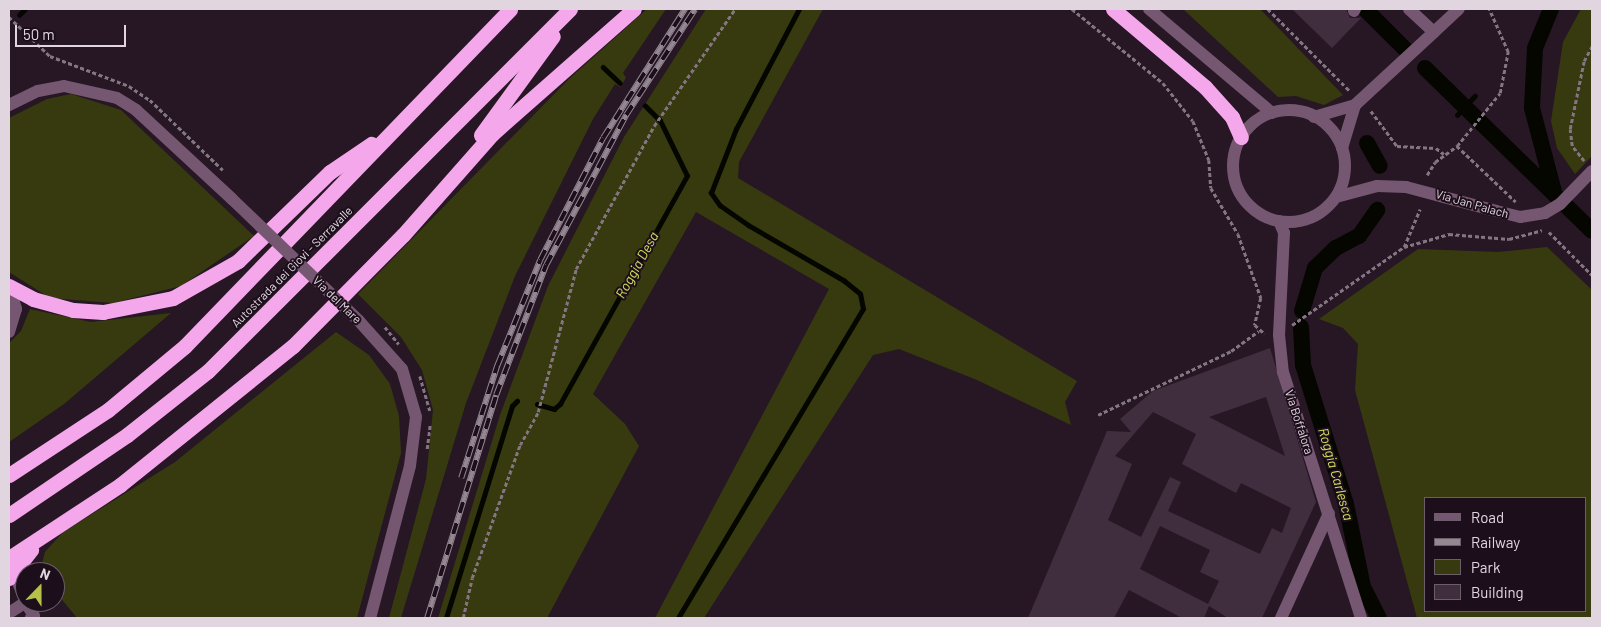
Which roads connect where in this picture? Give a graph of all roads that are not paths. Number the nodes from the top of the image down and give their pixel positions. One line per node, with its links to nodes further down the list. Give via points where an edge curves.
1 (510, 9): 13 (highway, Autostrada dei Giovi - Serravalle)
2 (571, 9): 17 (highway); 24 (highway, Autostrada dei Giovi - Serravalle, via 208,371 127,435)
3 (634, 9): 17 (highway, via 492,134)
4 (1113, 9): 14 (highway, via 1205,87 1232,117)
5 (1149, 9): 11 (street)
6 (1409, 9): 8 (street)
7 (1458, 9): 8 (street)
8 (1434, 32): 9 (street, bridge)
9 (1354, 99): 12 (street); 15 (street)
10 (9, 105): 26 (street, Via del Mare, bridge, via 38,91 64,86 117,98 136,110 359,321 402,369 416,418 410,466)
11 (1272, 113): 12 (street, via 1294,110); 14 (street, via 1254,122)
12 (1314, 117): 15 (street, via 1330,129)
13 (391, 131): 20 (highway, via 330,172 238,261 172,298 103,312 73,310 33,299); 22 (highway, Autostrada dei Giovi - Serravalle, via 185,346 108,410)
14 (1241, 137): 19 (street, via 1233,164 1238,191 1256,212)
15 (1342, 148): 18 (street, via 1344,174)
16 (1589, 167): 18 (street, Via Jan Palach, bridge, via 1560,204 1545,213 1520,217 1406,187 1377,186)
17 (445, 185): 25 (highway, via 403,235 293,346 120,485 52,529)
18 (1336, 197): 19 (street, via 1309,218)
19 (1278, 221): 23 (street, Via Boffalora, via 1284,233 1279,335 1283,372)
20 (9, 286): 21 (street, via 16,309)
21 (9, 332)
22 (9, 475)
23 (1330, 513): 27 (street); 28 (street, Via Boffalora, via 1342,569)
24 (9, 515)
25 (10, 569)
26 (370, 618)
27 (1281, 618)
28 (1360, 618)

